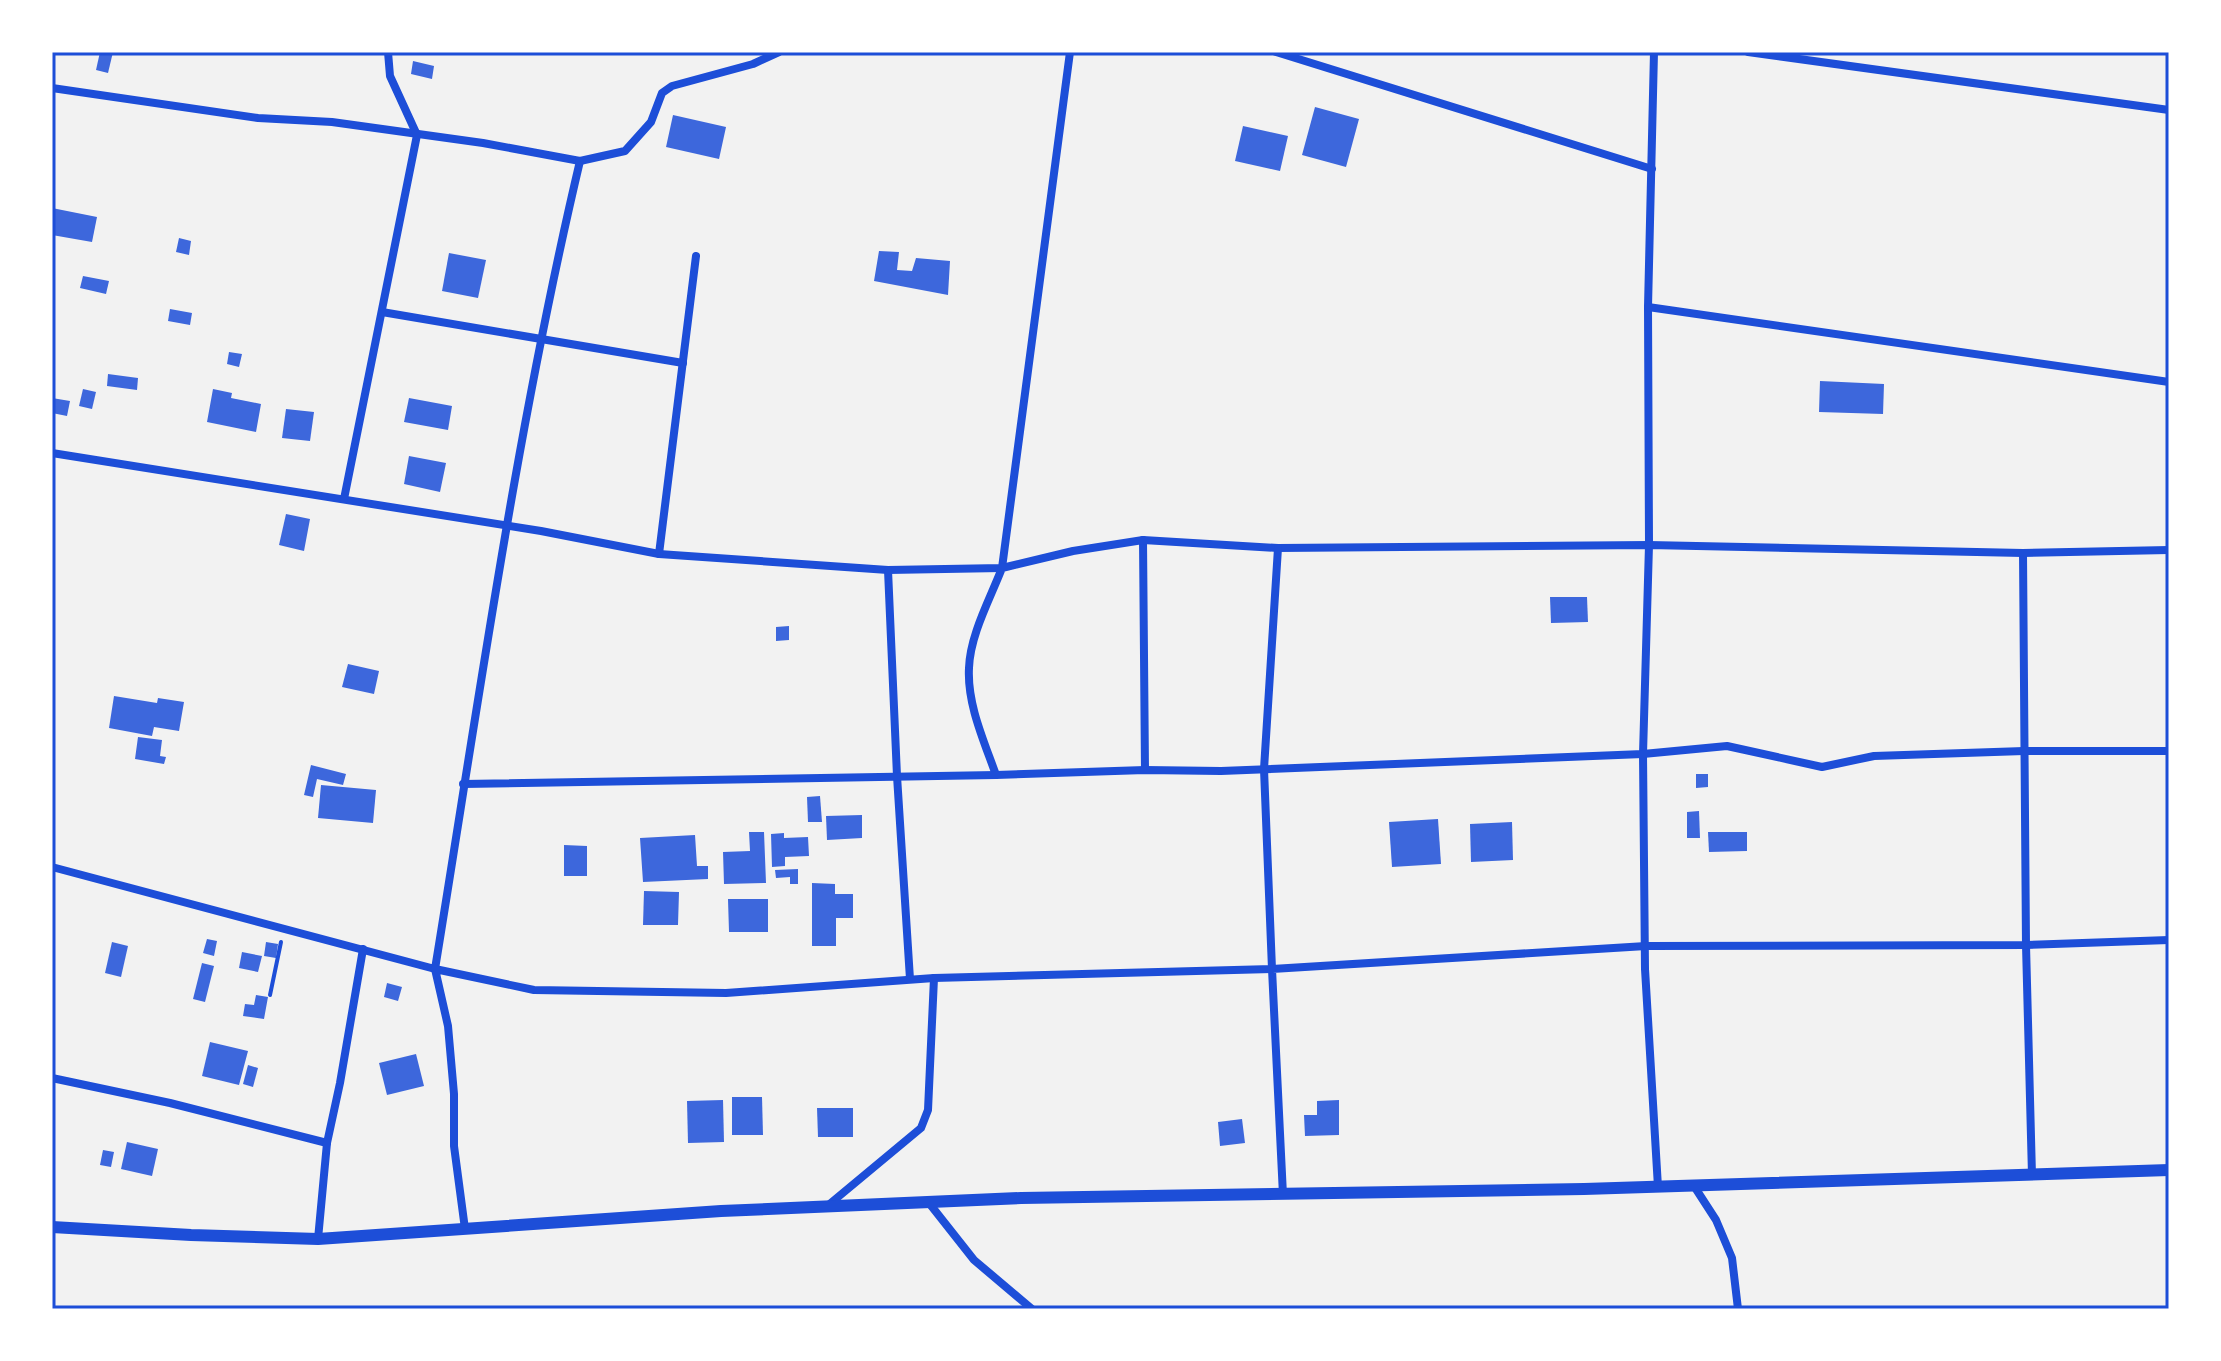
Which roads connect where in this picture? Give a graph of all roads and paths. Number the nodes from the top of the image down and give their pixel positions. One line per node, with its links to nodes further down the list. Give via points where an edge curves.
1 (388, 52): 9 (street, via 390,76)
2 (779, 52): 10 (street, via 672,86 662,93 651,122 625,151)
3 (1070, 52): 27 (street)
4 (1276, 52): 11 (street)
5 (1654, 52): 11 (street)
6 (1748, 52): 8 (street)
7 (52, 88): 9 (street)
8 (2169, 110)
9 (417, 135): 10 (street); 14 (street)
10 (580, 161): 15 (street)
11 (1652, 169): 13 (street)
12 (696, 256): 16 (street)
13 (1648, 307): 17 (street); 22 (street)
14 (382, 312): 15 (street); 19 (street)
15 (542, 339): 16 (street); 20 (street)
16 (683, 363): 26 (street)
17 (2169, 382)
18 (52, 453): 19 (street)
19 (344, 499): 20 (street)
20 (507, 526): 26 (street); 36 (street)
21 (1143, 540): 23 (street); 27 (street); 33 (street)
22 (1649, 545): 23 (street); 25 (street); 31 (street)
23 (1278, 548): 32 (street)
24 (2169, 550): 25 (street)
25 (2023, 553): 29 (street)
26 (659, 554): 28 (street)
27 (1002, 568): 28 (street); 34 (street, via 969,666 970,691)
28 (888, 570): 35 (street)
29 (2024, 751): 30 (street); 31 (street, via 1874,756 1822,767 1727,746); 40 (street)
30 (2169, 751)
31 (1643, 754): 32 (street); 41 (street)
32 (1264, 769): 33 (street); 44 (street)
33 (1145, 770): 34 (street)
34 (996, 775): 35 (street)
35 (897, 776): 36 (street); 46 (street)
36 (463, 784): 43 (street)
37 (52, 867): 38 (street)
38 (284, 928): 42 (street); 47 (path)
39 (2169, 940): 40 (street)
40 (2026, 945): 41 (street); 51 (street)
41 (1646, 946): 44 (street); 53 (street)
42 (363, 949): 43 (street); 49 (street)
43 (435, 969): 46 (street, via 534,990 605,992 726,993); 57 (street, via 448,1026 454,1146)
44 (1272, 969): 45 (street); 54 (street)
45 (934, 978): 46 (street); 56 (street, via 928,1110 921,1128)
46 (910, 979)
47 (270, 995)
48 (52, 1078): 49 (street)
49 (327, 1143): 59 (street)
50 (2169, 1170): 51 (street)
51 (2032, 1175): 52 (street)
52 (1694, 1186): 53 (street); 61 (street, via 1732,1258)
53 (1658, 1187): 54 (street)
54 (1283, 1195): 55 (street)
55 (929, 1203): 56 (street); 60 (street, via 974,1260)
56 (825, 1207): 57 (street)
57 (465, 1229): 59 (street)
58 (55, 1230): 59 (street)
59 (318, 1239)
60 (1032, 1309)
61 (1738, 1309)

